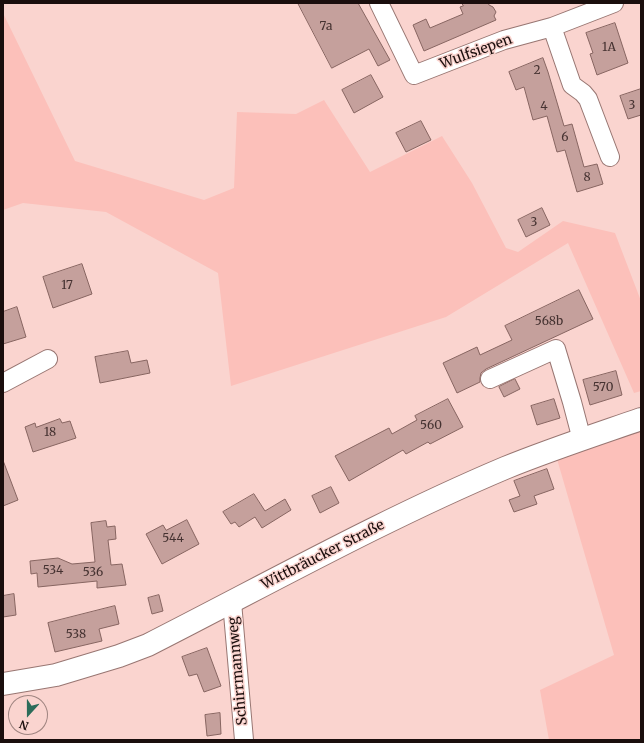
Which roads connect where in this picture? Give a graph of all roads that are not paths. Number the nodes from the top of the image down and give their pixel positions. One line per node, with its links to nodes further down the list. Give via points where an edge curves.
1 (379, 3): 3 (street, Wulfsiepen, via 414,75 504,40)
2 (614, 3): 3 (street, Wulfsiepen)
3 (552, 27): 4 (street, via 572,85 588,99)
4 (610, 157)
5 (48, 359): 7 (street)
6 (490, 379): 9 (street, via 556,349)
7 (3, 383)
8 (641, 419): 9 (main road, Wittbräucker Straße)
9 (582, 440): 10 (main road, Wittbräucker Straße, via 505,468 401,516)
10 (232, 602): 11 (main road, Wittbräucker Straße, via 148,645 119,656 56,674); 12 (street, Schirrmannweg)
11 (3, 684)
12 (244, 740)

